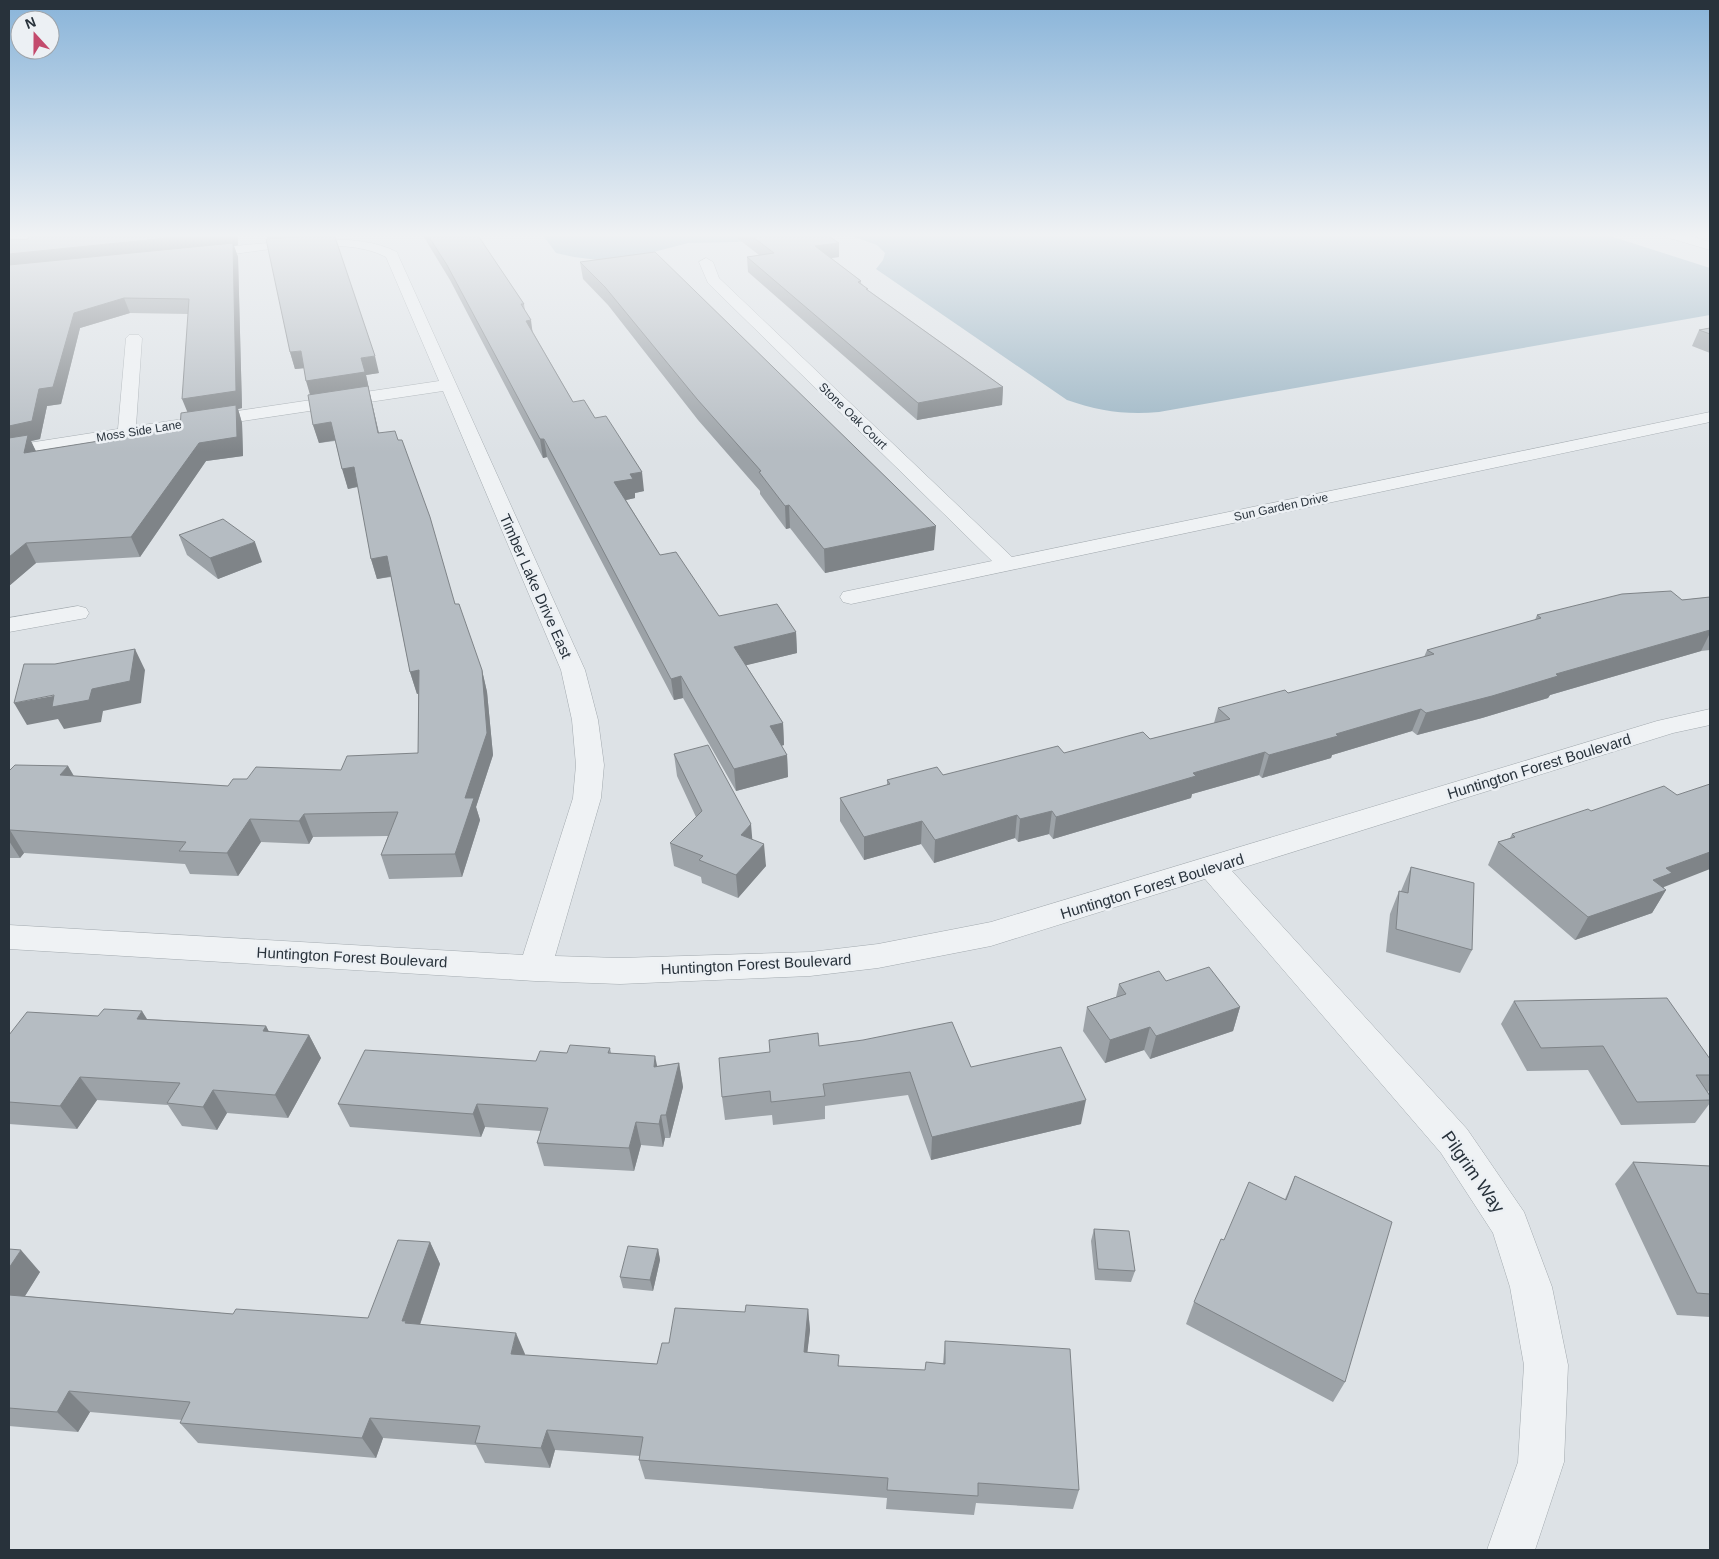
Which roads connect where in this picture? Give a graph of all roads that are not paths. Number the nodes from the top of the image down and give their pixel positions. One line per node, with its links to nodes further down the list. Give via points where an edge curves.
1 (414, 307): 4 (street, Timber Lake Drive East)
2 (741, 307): 8 (street, Stone Oak Court)
3 (134, 338): 6 (street)
4 (447, 385): 6 (street, Moss Side Lane); 15 (street, Timber Lake Drive East, via 573,670 585,720 590,765 587,798)
5 (1710, 417): 8 (street, Sun Garden Drive)
6 (127, 432): 7 (street, Moss Side Lane)
7 (9, 451)
8 (1008, 565): 9 (street, Sun Garden Drive)
9 (851, 597)
10 (78, 612): 11 (street)
11 (9, 625)
12 (1710, 717): 13 (street, Huntington Forest Boulevard, via 1666,727)
13 (1212, 868): 15 (street, Huntington Forest Boulevard, via 991,934 878,956 810,964 620,971); 16 (street, Pilgrim Way, via 1454,1141 1510,1225 1531,1287 1546,1365 1541,1462)
14 (12, 941): 15 (street, Huntington Forest Boulevard)
15 (535, 968)
16 (1511, 1550)

